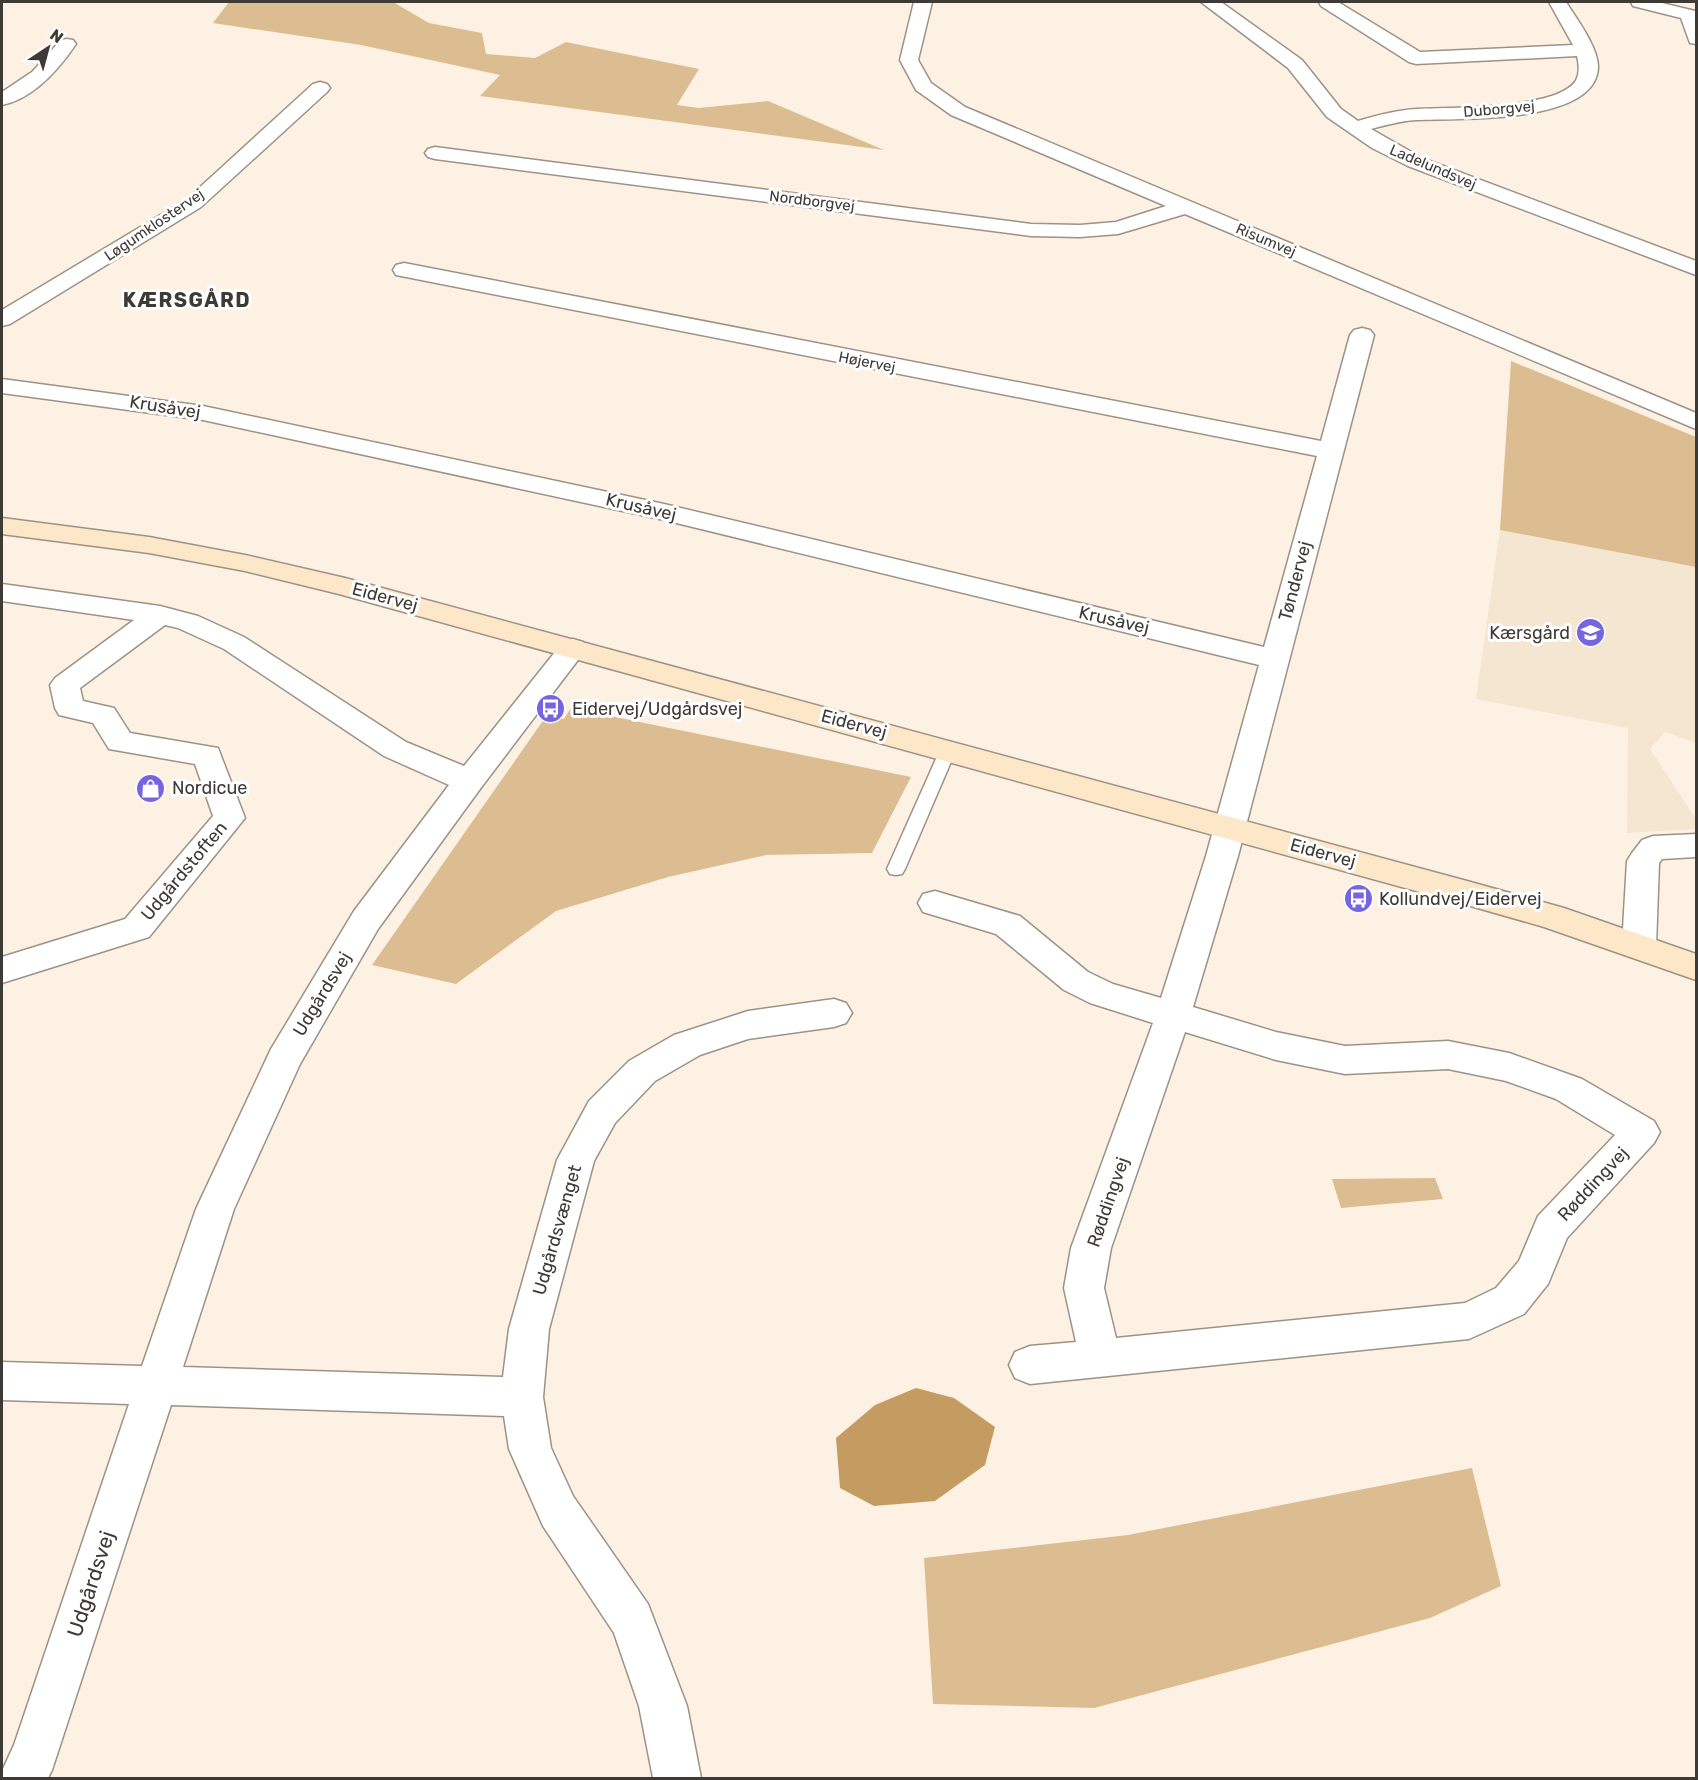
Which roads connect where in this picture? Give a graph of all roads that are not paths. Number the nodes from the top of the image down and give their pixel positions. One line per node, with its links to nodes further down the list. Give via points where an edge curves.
1 (923, 2): 13 (street, Risumvej, via 909,60 923,87 958,111)
2 (1210, 2): 11 (street, Ladelundsvej, via 1295,64 1334,113)
3 (1327, 2): 8 (street, via 1416,58)
4 (1558, 2): 8 (street, Duborgvej)
5 (1639, 2): 6 (street, via 1689,15)
6 (1696, 39)
7 (67, 44): 10 (street, via 38,77)
8 (1583, 50): 11 (street, Duborgvej, via 1590,69 1586,82 1569,97 1514,111 1399,116)
9 (320, 88): 16 (street, Løgumklostervej, via 194,203)
10 (2, 99)
11 (1354, 128): 14 (street, Ladelundsvej, via 1415,162)
12 (435, 153): 13 (street, Nordborgvej, via 1030,230 1118,228)
13 (1186, 207): 19 (street, Risumvej)
14 (1696, 268)
15 (404, 270): 20 (street, Højervej)
16 (2, 319)
17 (1362, 335): 20 (street, Tøndervej)
18 (2, 386): 25 (street, Krusåvej, via 203,413 640,507)
19 (1696, 422)
20 (1331, 451): 25 (street, Tøndervej)
21 (2, 526): 24 (street, Eidervej, via 149,545 246,563)
22 (2, 593): 23 (street)
23 (160, 615): 27 (street, via 188,622 234,643 395,749); 34 (street, Udgårdstoften, via 65,685 70,708 103,715 120,742 207,755 229,818 137,928)
24 (573, 648): 26 (street, Eidervej); 27 (street, Udgårdsvej)
25 (1274, 658): 28 (street, Tøndervej)
26 (948, 750): 28 (street, Eidervej); 30 (lane)
27 (470, 781): 40 (street, Udgårdsvej, via 366,920 284,1059 215,1209)
28 (1229, 826): 32 (street, Eidervej, via 1552,917); 36 (street, Røddingvej)
29 (1696, 846): 32 (street, via 1653,848 1643,861)
30 (896, 869)
31 (934, 903): 36 (street, Røddingvej, via 1008,925 1076,981 1102,994)
32 (1639, 946): 33 (street, Eidervej)
33 (1696, 966)
34 (2, 970)
35 (834, 1013): 41 (street, Udgårdsvænget, via 748,1025 687,1045 642,1071 602,1112 576,1160 529,1329)
36 (1173, 1015): 37 (street, Røddingvej, via 1091,1248 1084,1288); 37 (street, Røddingvej, via 1276,1046 1345,1060 1448,1055 1509,1067 1569,1089 1641,1132 1552,1228 1534,1272 1510,1301 1469,1321)
37 (1100, 1359): 38 (street, Røddingvej)
38 (1030, 1365)
39 (2, 1381): 40 (street)
40 (156, 1388): 41 (street); 42 (street, Udgårdsvej)
41 (522, 1397): 43 (street, Udgårdsvænget, via 530,1449 558,1511 632,1620 663,1706)
42 (23, 1779)
43 (677, 1779)

